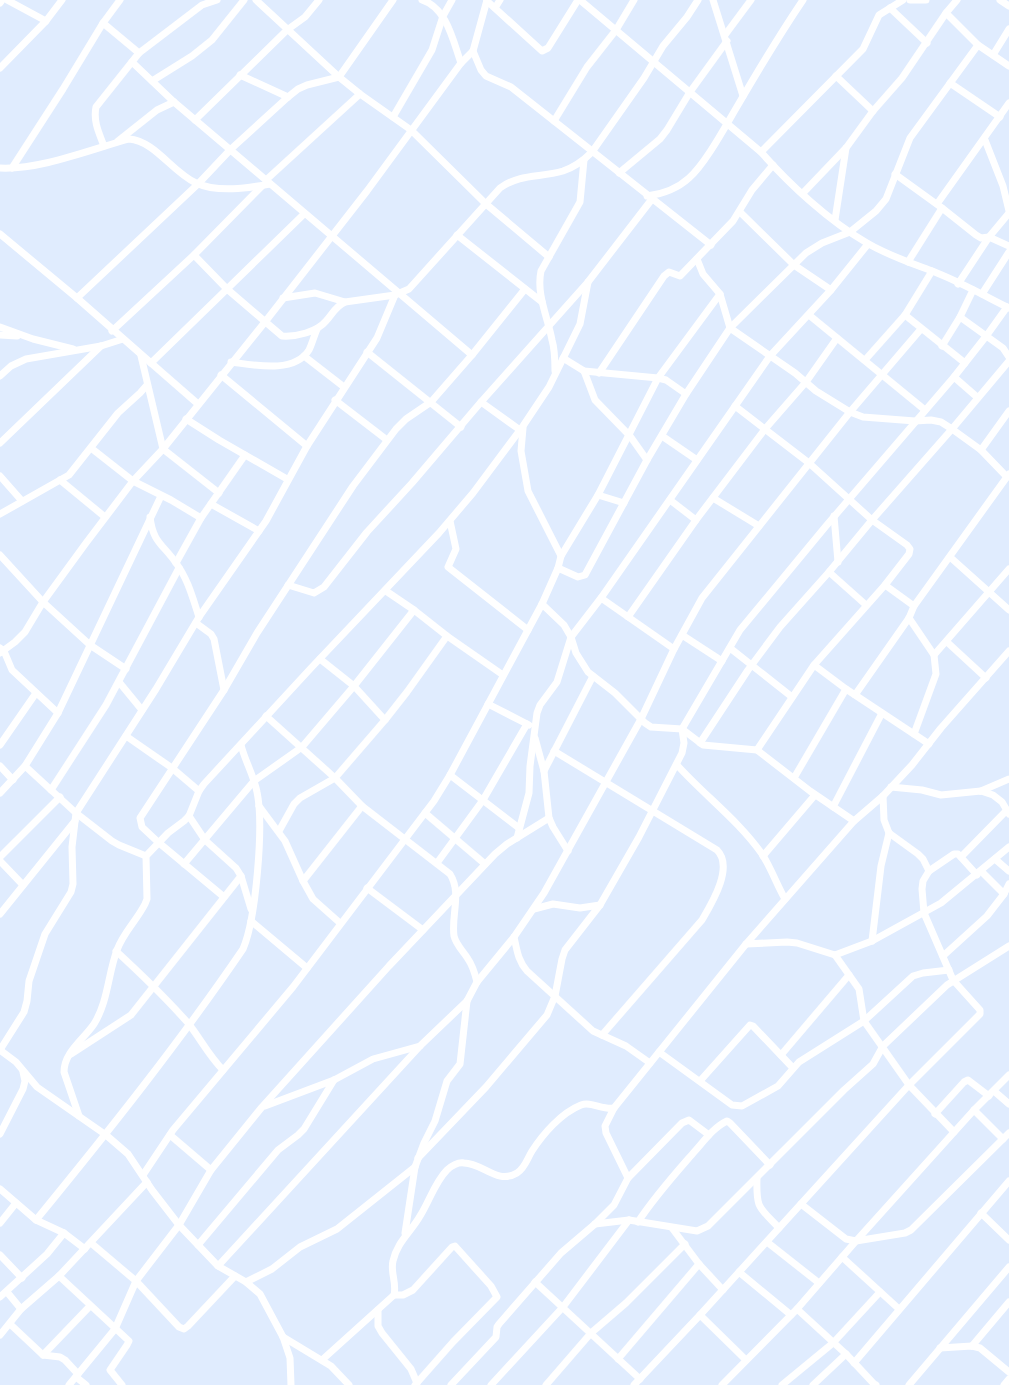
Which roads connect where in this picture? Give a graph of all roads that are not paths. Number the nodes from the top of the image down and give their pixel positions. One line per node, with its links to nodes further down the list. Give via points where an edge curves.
1 (7, 0): 29 (street)
2 (62, 0): 29 (street)
3 (120, 0): 30 (street)
4 (217, 0): 38 (street, via 202,6)
5 (244, 0): 48 (street, via 212,40)
6 (256, 0): 32 (street)
7 (319, 0): 32 (street, via 305,17)
8 (394, 0): 47 (street)
9 (422, 0): 28 (street)
10 (452, 0): 28 (street)
11 (487, 0): 25 (street); 37 (street)
12 (500, 0): 25 (street)
13 (579, 0): 25 (street, via 545,51); 33 (street)
14 (634, 0): 33 (street)
15 (698, 0): 40 (street)
16 (713, 0): 34 (street)
17 (751, 0): 34 (street)
18 (803, 0): 52 (street)
19 (903, 0): 26 (street)
20 (910, 0): 21 (street)
21 (926, 0)
22 (956, 0): 27 (street)
23 (1000, 0): 24 (street)
24 (1009, 6)
25 (495, 8)
26 (890, 8): 35 (street); 46 (street, via 876,18 863,49)
27 (946, 13): 35 (street); 36 (street)
28 (443, 16): 42 (street); 57 (street, via 432,50)
29 (46, 21): 44 (street)
30 (102, 23): 38 (street); 73 (street, via 64,89)
31 (1009, 29): 39 (street)
32 (287, 30): 45 (street); 47 (street)
33 (616, 30): 40 (street); 60 (street, via 587,67)
34 (726, 38): 50 (street); 52 (street)
35 (927, 43): 56 (street, via 912,66)
36 (978, 45): 39 (street); 49 (street)
37 (473, 51): 42 (street); 60 (street, via 486,76 511,87)
38 (139, 53): 41 (street)
39 (992, 55): 43 (street)
40 (654, 61): 50 (street); 68 (street)
41 (132, 62): 48 (street); 65 (street, via 96,107 96,124)
42 (461, 63): 62 (street)
43 (1009, 66)
44 (0, 68)
45 (240, 76): 53 (street); 59 (street)
46 (836, 76): 56 (street); 69 (street)
47 (339, 77): 51 (street); 53 (street, via 298,89)
48 (152, 81): 54 (street)
49 (950, 83): 58 (street); 75 (street, via 910,138)
50 (690, 92): 61 (street); 74 (street, via 663,135)
51 (360, 94): 57 (street); 76 (street)
52 (743, 96): 61 (street)
53 (288, 97): 67 (street)
54 (174, 102): 59 (street); 64 (street, via 157,110)
55 (1009, 103): 58 (street)
56 (873, 111): 66 (street)
57 (393, 117): 62 (street)
58 (1000, 117): 63 (street)
59 (195, 120): 67 (street)
60 (554, 121): 68 (street)
61 (727, 124): 69 (street); 79 (street, via 692,176 672,190)
62 (411, 130): 80 (street); 89 (street)
63 (985, 140): 81 (street); 83 (street, via 1003,186)
64 (116, 143): 65 (street); 77 (street, via 129,139 144,142 172,168)
65 (104, 146): 73 (street, via 42,164)
66 (846, 148): 78 (street); 85 (street)
67 (231, 150): 76 (street); 77 (street)
68 (592, 152): 70 (street); 74 (street)
69 (761, 152): 71 (street)
70 (584, 160): 80 (street, via 565,170 511,180); 96 (street, via 580,202)
71 (773, 165): 78 (street); 82 (street, via 752,190)
72 (0, 168): 73 (street)
73 (12, 168)
74 (619, 173): 79 (street)
75 (895, 174): 81 (street); 86 (street, via 881,206)
76 (266, 183): 77 (street, via 228,188); 84 (street); 95 (street)
77 (198, 184): 110 (street)
78 (803, 193): 85 (street)
79 (650, 198): 92 (street); 101 (street)
80 (486, 204): 88 (street); 96 (street)
81 (940, 206): 90 (street, via 976,235); 98 (street)
82 (740, 212): 92 (street); 99 (street)
83 (1009, 212): 90 (street)
84 (304, 214): 89 (street); 103 (street)
85 (834, 220): 86 (street)
86 (850, 232): 91 (street); 99 (street, via 813,248)
87 (0, 234): 110 (street)
88 (457, 235): 104 (street); 109 (street, via 413,285)
89 (331, 237): 109 (street); 111 (street)
90 (989, 237): 93 (street); 102 (street)
91 (868, 244): 98 (street); 105 (street)
92 (711, 245): 97 (street)
93 (1009, 246)
94 (1009, 252): 108 (street)
95 (194, 255): 103 (street); 124 (street)
96 (549, 257): 113 (street, via 541,271)
97 (697, 259): 107 (street, via 703,274); 147 (street, via 680,276 670,272 664,276)
98 (908, 262): 100 (street)
99 (794, 265): 105 (street); 121 (street)
100 (932, 272): 102 (street); 116 (street)
101 (588, 282): 119 (street); 139 (street, via 580,324)
102 (958, 284): 106 (street)
103 (227, 288): 118 (street); 143 (street)
104 (525, 289): 113 (street); 136 (street)
105 (831, 290): 115 (street)
106 (972, 290): 108 (street); 117 (street)
107 (720, 294): 121 (street); 152 (street)
108 (982, 294): 114 (street)
109 (396, 295): 112 (street); 133 (street, via 379,334); 136 (street)
110 (77, 298): 124 (street)
111 (283, 298): 112 (street, via 315,292); 118 (street)
112 (346, 302): 122 (street, via 339,305)
113 (542, 302): 119 (street)
114 (1008, 307): 127 (street)
115 (809, 315): 128 (street); 137 (street)
116 (905, 315): 123 (street); 140 (street)
117 (960, 317): 127 (street); 131 (street)
118 (264, 322): 122 (street, via 282,336); 142 (street)
119 (549, 326): 146 (street); 160 (street)
120 (0, 327): 126 (street)
121 (730, 328): 137 (street); 156 (street)
122 (317, 329): 135 (street)
123 (921, 329): 131 (street); 149 (street)
124 (112, 331): 129 (street)
125 (0, 335): 126 (street)
126 (24, 336): 132 (street)
127 (987, 336): 138 (street); 144 (street)
128 (837, 338): 140 (street); 153 (street)
129 (122, 339): 130 (street); 134 (street)
130 (101, 346): 132 (street); 175 (street)
131 (942, 346): 144 (street)
132 (76, 350): 150 (street, via 18,362)
133 (367, 352): 155 (street); 159 (street)
134 (141, 356): 143 (street); 154 (street)
135 (304, 356): 142 (street, via 275,367); 155 (street)
136 (472, 356): 159 (street)
137 (770, 356): 153 (street); 162 (street)
138 (1009, 357)
139 (562, 358): 145 (street); 146 (street)
140 (865, 360): 149 (street)
141 (1009, 361): 157 (street)
142 (232, 362): 148 (street)
143 (150, 363): 161 (street)
144 (965, 363): 151 (street)
145 (584, 371): 147 (street); 172 (street, via 595,400)
146 (555, 372): 169 (street)
147 (599, 373): 152 (street)
148 (221, 375): 161 (street); 176 (street)
149 (883, 375): 163 (street); 165 (street)
150 (0, 376)
151 (954, 377): 157 (street); 163 (street)
152 (658, 378): 156 (street); 172 (street)
153 (806, 382): 165 (street); 170 (street)
154 (147, 385): 177 (street, via 118,413); 178 (street)
155 (344, 387): 158 (street)
156 (686, 394): 173 (street)
157 (977, 397): 171 (street)
158 (335, 400): 174 (street); 176 (street)
159 (431, 402): 168 (street); 174 (street, via 406,419)
160 (481, 402): 168 (street); 169 (street)
161 (198, 404): 166 (street)
162 (735, 406): 170 (street); 182 (street)
163 (925, 410): 167 (street)
164 (1009, 411): 179 (street)
165 (850, 412): 167 (street, via 863,417); 183 (street)
166 (186, 419): 178 (street); 180 (street)
167 (915, 421): 171 (street, via 931,420); 193 (street)
168 (461, 427): 216 (street, via 367,532 324,587 314,593)
169 (522, 428): 205 (street); 209 (street, via 521,450 528,491)
170 (765, 429): 183 (street); 192 (street)
171 (952, 429): 179 (street); 204 (street)
172 (630, 436): 181 (street); 190 (street)
173 (662, 436): 181 (street); 182 (street)
174 (387, 440): 216 (street)
175 (0, 443)
176 (307, 446): 186 (street)
177 (91, 448): 187 (street, via 76,468); 188 (street)
178 (163, 449): 188 (street); 189 (street)
179 (981, 450): 185 (street)
180 (245, 455): 186 (street); 189 (street)
181 (647, 460): 196 (street)
182 (698, 460): 194 (street)
183 (809, 462): 193 (street); 206 (street)
184 (0, 476): 195 (street)
185 (1008, 476): 210 (street)
186 (287, 479): 207 (street)
187 (60, 480): 195 (street); 201 (street)
188 (133, 481): 191 (street); 201 (street)
189 (218, 493): 197 (street)
190 (598, 495): 196 (street); 209 (street)
191 (161, 496): 199 (street); 202 (street)
192 (713, 498): 203 (street); 206 (street)
193 (849, 499): 200 (street); 204 (street)
194 (670, 500): 203 (street); 220 (street)
195 (22, 501): 198 (street)
196 (624, 502): 213 (street, via 585,575 578,577)
197 (211, 504): 202 (street); 207 (street)
198 (0, 514)
199 (150, 516): 212 (street, via 158,543); 235 (street)
200 (834, 516): 211 (street); 236 (street, via 740,630)
201 (105, 517): 221 (street)
202 (201, 518): 212 (street)
203 (696, 520): 227 (street)
204 (872, 520): 211 (street); 217 (street, via 910,549)
205 (450, 521): 218 (street); 230 (street, via 456,549 448,567)
206 (759, 526): 231 (street, via 702,598)
207 (259, 531): 229 (street)
208 (0, 555): 221 (street)
209 (561, 556): 213 (street)
210 (950, 557): 219 (street); 224 (street)
211 (838, 562): 215 (street)
212 (178, 566): 229 (street, via 187,583); 245 (street)
213 (558, 568): 222 (street)
214 (1009, 569): 219 (street)
215 (829, 572): 223 (street); 243 (street)
216 (288, 585): 252 (street)
217 (885, 585): 223 (street); 224 (street)
218 (386, 591): 225 (street); 241 (street)
219 (989, 593): 226 (street); 234 (street)
220 (601, 598): 227 (street); 233 (street)
221 (43, 602): 235 (street); 238 (street, via 25,632)
222 (542, 604): 230 (street); 233 (street, via 564,625)
223 (866, 605): 244 (street)
224 (914, 606): 228 (street)
225 (414, 610): 232 (street); 250 (street)
226 (1009, 610)
227 (628, 617): 237 (street)
228 (909, 618): 240 (street); 254 (street)
229 (198, 620): 252 (street, via 214,639); 257 (street)
230 (528, 630): 246 (street)
231 (682, 635): 237 (street); 242 (street)
232 (447, 636): 246 (street); 262 (street)
233 (571, 637): 247 (street, via 576,653); 263 (street, via 557,682 540,705)
234 (947, 642): 240 (street); 248 (street)
235 (90, 645): 245 (street); 258 (street)
236 (730, 648): 242 (street); 243 (street)
237 (674, 650): 261 (street)
238 (1, 651): 253 (street, via 12,670)
239 (1009, 651): 248 (street)
240 (934, 655): 265 (street, via 936,674)
241 (320, 659): 250 (street); 260 (street)
242 (722, 661): 264 (street)
243 (751, 665): 255 (street); 267 (street)
244 (814, 665): 251 (street); 255 (street)
245 (126, 669): 249 (street)
246 (503, 675): 256 (street)
247 (593, 676): 261 (street); 273 (street)
248 (986, 678): 268 (street)
249 (119, 682): 257 (street); 287 (street)
250 (354, 686): 262 (street); 271 (street)
251 (846, 689): 254 (street); 281 (street)
252 (224, 690): 277 (street)
253 (36, 692): 258 (street); 269 (street)
254 (855, 695): 259 (street)
255 (792, 697): 272 (street)
256 (488, 704): 263 (street); 279 (street)
257 (142, 710): 266 (street)
258 (58, 713): 276 (street)
259 (882, 713): 265 (street); 297 (street)
260 (266, 716): 270 (street); 271 (street)
261 (641, 719): 264 (street, via 652,727); 285 (street)
262 (385, 720): 280 (street)
263 (532, 728): 278 (street); 294 (street); 305 (street, via 529,793)
264 (682, 729): 267 (street); 274 (street, via 684,743)
265 (914, 734): 268 (street)
266 (126, 736): 277 (street); 302 (street)
267 (700, 743): 272 (street)
268 (929, 744): 286 (street)
269 (0, 745)
270 (241, 745): 284 (street); 288 (street)
271 (302, 747): 280 (street); 284 (street)
272 (757, 750): 281 (street)
273 (554, 751): 278 (street); 285 (street)
274 (677, 765): 298 (street); 316 (street, via 740,827)
275 (0, 766): 283 (street)
276 (25, 766): 283 (street); 287 (street)
277 (172, 768): 288 (street); 312 (street, via 140,818 142,827)
278 (544, 771): 303 (street)
279 (450, 775): 294 (street); 300 (street)
280 (335, 778): 296 (street); 306 (street, via 300,798)
281 (794, 778): 291 (street)
282 (1009, 779): 289 (street)
283 (13, 780): 290 (street)
284 (254, 780): 295 (street); 311 (street)
285 (605, 783): 298 (street); 314 (street)
286 (891, 787): 289 (street, via 941,795); 292 (street)
287 (52, 790): 293 (street)
288 (199, 791): 301 (street)
289 (981, 791): 299 (street, via 993,795)
290 (0, 793)
291 (815, 795): 297 (street); 316 (street)
292 (883, 796): 304 (street); 307 (street, via 884,820)
293 (60, 797): 302 (street); 317 (street)
294 (483, 800): 305 (street); 310 (street)
295 (259, 806): 306 (street); 338 (street, via 259,846)
296 (362, 806): 309 (street); 328 (street)
297 (833, 807): 304 (street)
298 (654, 810): 336 (street); 361 (street, via 717,850 724,861 724,871 702,920)
299 (1008, 812): 318 (street)
300 (425, 813): 309 (street); 310 (street)
301 (189, 816): 311 (street); 312 (street)
302 (76, 817): 315 (street, via 119,845); 330 (street); 364 (street, via 71,892 44,934 31,974 24,1012)
303 (549, 818): 308 (street); 314 (street)
304 (854, 821): 335 (street)
305 (520, 828): 308 (street)
306 (280, 831): 328 (street)
307 (889, 833): 324 (street, via 918,854); 345 (street, via 881,866)
308 (517, 838): 323 (street)
309 (404, 839): 321 (street); 331 (street)
310 (456, 839): 321 (street); 323 (street)
311 (205, 840): 322 (street); 327 (street)
312 (158, 842): 315 (street); 322 (street)
313 (1009, 847): 319 (street)
314 (568, 851): 337 (street)
315 (146, 856): 348 (street, via 147,899)
316 (763, 856): 335 (street)
317 (0, 857)
318 (961, 857): 324 (street, via 954,854); 326 (street)
319 (995, 859): 325 (street); 326 (street)
320 (0, 861): 330 (street)
321 (437, 863): 332 (street, via 454,880)
322 (184, 864): 334 (street)
323 (485, 864): 332 (street)
324 (929, 871): 339 (street, via 922,889)
325 (1009, 871)
326 (979, 873): 333 (street); 339 (street, via 941,904)
327 (241, 876): 334 (street); 338 (street)
328 (303, 881): 342 (street, via 313,899)
329 (1009, 884): 333 (street)
330 (23, 885): 340 (street)
331 (367, 888): 342 (street); 343 (street)
332 (456, 894): 343 (street); 355 (street, via 454,937 471,964)
333 (1004, 894): 350 (street, via 987,916)
334 (224, 897): 356 (street)
335 (784, 899): 346 (street)
336 (600, 905): 337 (street, via 580,908 553,904); 357 (street, via 565,950)
337 (534, 909): 344 (street)
338 (252, 912): 341 (street)
339 (924, 913): 345 (street); 350 (street)
340 (0, 914)
341 (251, 921): 351 (street); 360 (street, via 243,949)
342 (340, 923): 351 (street)
343 (423, 930): 378 (street)
344 (514, 937): 355 (street); 357 (street, via 521,964)
345 (872, 941): 349 (street)
346 (746, 944): 349 (street, via 787,942); 365 (street)
347 (1009, 946): 354 (street)
348 (116, 951): 356 (street); 367 (street, via 101,1010 94,1024)
349 (835, 954): 353 (street)
350 (943, 956): 352 (street)
351 (307, 968): 370 (street)
352 (949, 970): 354 (street); 359 (street, via 913,976)
353 (849, 975): 359 (street, via 859,989); 366 (street)
354 (954, 980): 363 (street); 375 (street, via 980,1014)
355 (476, 982): 358 (street)
356 (154, 986): 360 (street); 367 (street, via 131,1015)
357 (555, 996): 361 (street, via 586,1025); 390 (street, via 543,1021)
358 (467, 1000): 362 (street); 390 (street, via 460,1064 447,1081 435,1121)
359 (864, 1021): 363 (street); 369 (street)
360 (190, 1025): 370 (street); 386 (street)
361 (602, 1035): 368 (street, via 626,1046)
362 (421, 1045): 373 (street, via 373,1059); 422 (street)
363 (882, 1046): 375 (street); 391 (street, via 873,1064)
364 (0, 1050): 371 (street)
365 (659, 1052): 368 (street); 374 (street)
366 (781, 1055): 369 (street); 374 (street, via 750,1025)
367 (67, 1057): 382 (street, via 64,1072)
368 (650, 1063): 379 (street)
369 (793, 1068): 374 (street, via 778,1086 742,1106 732,1105)
370 (223, 1070): 387 (street)
371 (23, 1071): 382 (street, via 37,1087); 385 (street, via 23,1089)
372 (1009, 1075): 376 (street)
373 (334, 1080): 378 (street); 417 (street, via 304,1129 278,1150)
374 (700, 1081)
375 (909, 1084): 381 (street); 400 (street)
376 (991, 1093): 377 (street); 380 (street); 381 (street, via 968,1080)
377 (1009, 1104)
378 (262, 1107): 393 (street)
379 (614, 1108): 395 (street, via 605,1126 606,1134); 411 (street, via 586,1104 564,1115 537,1143 523,1168 508,1177 497,1176 464,1162 455,1164 442,1176 420,1217)
380 (974, 1110): 383 (street); 389 (street)
381 (935, 1114): 383 (street)
382 (79, 1116): 386 (street)
383 (954, 1132): 413 (street)
384 (1009, 1133): 389 (street)
385 (0, 1134)
386 (106, 1135): 394 (street, via 128,1154); 402 (street)
387 (170, 1135): 393 (street); 394 (street)
388 (709, 1135): 391 (street, via 726,1121); 395 (street, via 686,1120); 404 (street, via 659,1191)
389 (1003, 1139): 413 (street, via 910,1230)
390 (418, 1158): 392 (street)
391 (770, 1165): 396 (street)
392 (415, 1167): 411 (street); 429 (street, via 337,1229 300,1247 272,1269)
393 (211, 1170): 407 (street)
394 (145, 1178): 407 (street); 415 (street)
395 (628, 1178): 406 (street, via 617,1202)
396 (758, 1178): 408 (street, via 703,1230); 409 (street, via 757,1202)
397 (1009, 1181): 401 (street)
398 (0, 1189): 399 (street)
399 (16, 1203): 402 (street); 405 (street)
400 (801, 1204): 409 (street); 413 (street, via 841,1236)
401 (981, 1212): 412 (street); 442 (street)
402 (36, 1220): 410 (street)
403 (629, 1220): 404 (street); 406 (street); 439 (street)
404 (638, 1222): 408 (street)
405 (0, 1223)
406 (595, 1224): 430 (street, via 561,1253)
407 (179, 1225): 417 (street); 428 (street)
408 (672, 1228): 416 (street)
409 (779, 1228): 414 (street)
410 (64, 1233): 418 (street); 427 (street)
411 (405, 1234): 435 (street, via 392,1263 396,1282)
412 (1009, 1240)
413 (856, 1241): 420 (street)
414 (767, 1242): 424 (street); 431 (street)
415 (91, 1243): 418 (street); 428 (street)
416 (685, 1244): 421 (street); 447 (street)
417 (198, 1245): 422 (street)
418 (85, 1249): 425 (street)
419 (0, 1255): 427 (street)
420 (842, 1257): 431 (street); 434 (street)
421 (699, 1264): 432 (street); 455 (street)
422 (218, 1266): 426 (street)
423 (1009, 1266): 452 (street)
424 (739, 1272): 432 (street); 443 (street)
425 (59, 1276): 438 (street); 440 (street)
426 (235, 1276): 428 (street, via 184,1329); 429 (street)
427 (22, 1278): 433 (street)
428 (136, 1281): 446 (street)
429 (246, 1282): 449 (street, via 260,1294)
430 (535, 1282): 439 (street); 469 (street, via 499,1324 496,1337)
431 (819, 1283): 443 (street)
432 (722, 1290): 444 (street)
433 (7, 1292): 436 (street); 440 (street)
434 (880, 1292): 442 (street); 450 (street)
435 (394, 1295): 441 (street); 463 (street, via 413,1290 455,1246 491,1286 496,1297)
436 (0, 1297)
437 (1009, 1302): 451 (street)
438 (90, 1306): 446 (street); 454 (street)
439 (563, 1307): 447 (street); 470 (street)
440 (21, 1309): 445 (street)
441 (378, 1310): 456 (street); 463 (street, via 378,1326 412,1369)
442 (899, 1310): 458 (street)
443 (794, 1312): 450 (street); 457 (street)
444 (700, 1315): 457 (street); 462 (street)
445 (10, 1324): 448 (street); 454 (street)
446 (115, 1329): 460 (street); 466 (street, via 129,1341 110,1370)
447 (591, 1333): 455 (street); 471 (street)
448 (0, 1336)
449 (283, 1337): 456 (street); 467 (street, via 292,1369)
450 (833, 1343): 453 (street); 473 (street)
451 (972, 1346): 452 (street); 459 (street, via 986,1352)
452 (940, 1348): 476 (street)
453 (846, 1354): 458 (street); 474 (street)
454 (43, 1355): 460 (street, via 60,1357)
455 (618, 1358): 462 (street)
456 (322, 1360): 468 (street)
457 (746, 1360): 472 (street)
458 (854, 1362): 475 (street)
459 (1009, 1372)
460 (77, 1375): 464 (street); 465 (street)
461 (1009, 1379): 477 (street)
462 (637, 1382)
463 (416, 1384)
464 (69, 1385)
465 (86, 1385)
466 (122, 1385)
467 (292, 1385)
468 (349, 1385)
469 (451, 1385)
470 (493, 1385)
471 (546, 1385)
472 (722, 1385)
473 (782, 1385)
474 (812, 1385)
475 (874, 1385)
476 (909, 1385)
477 (1004, 1385)

